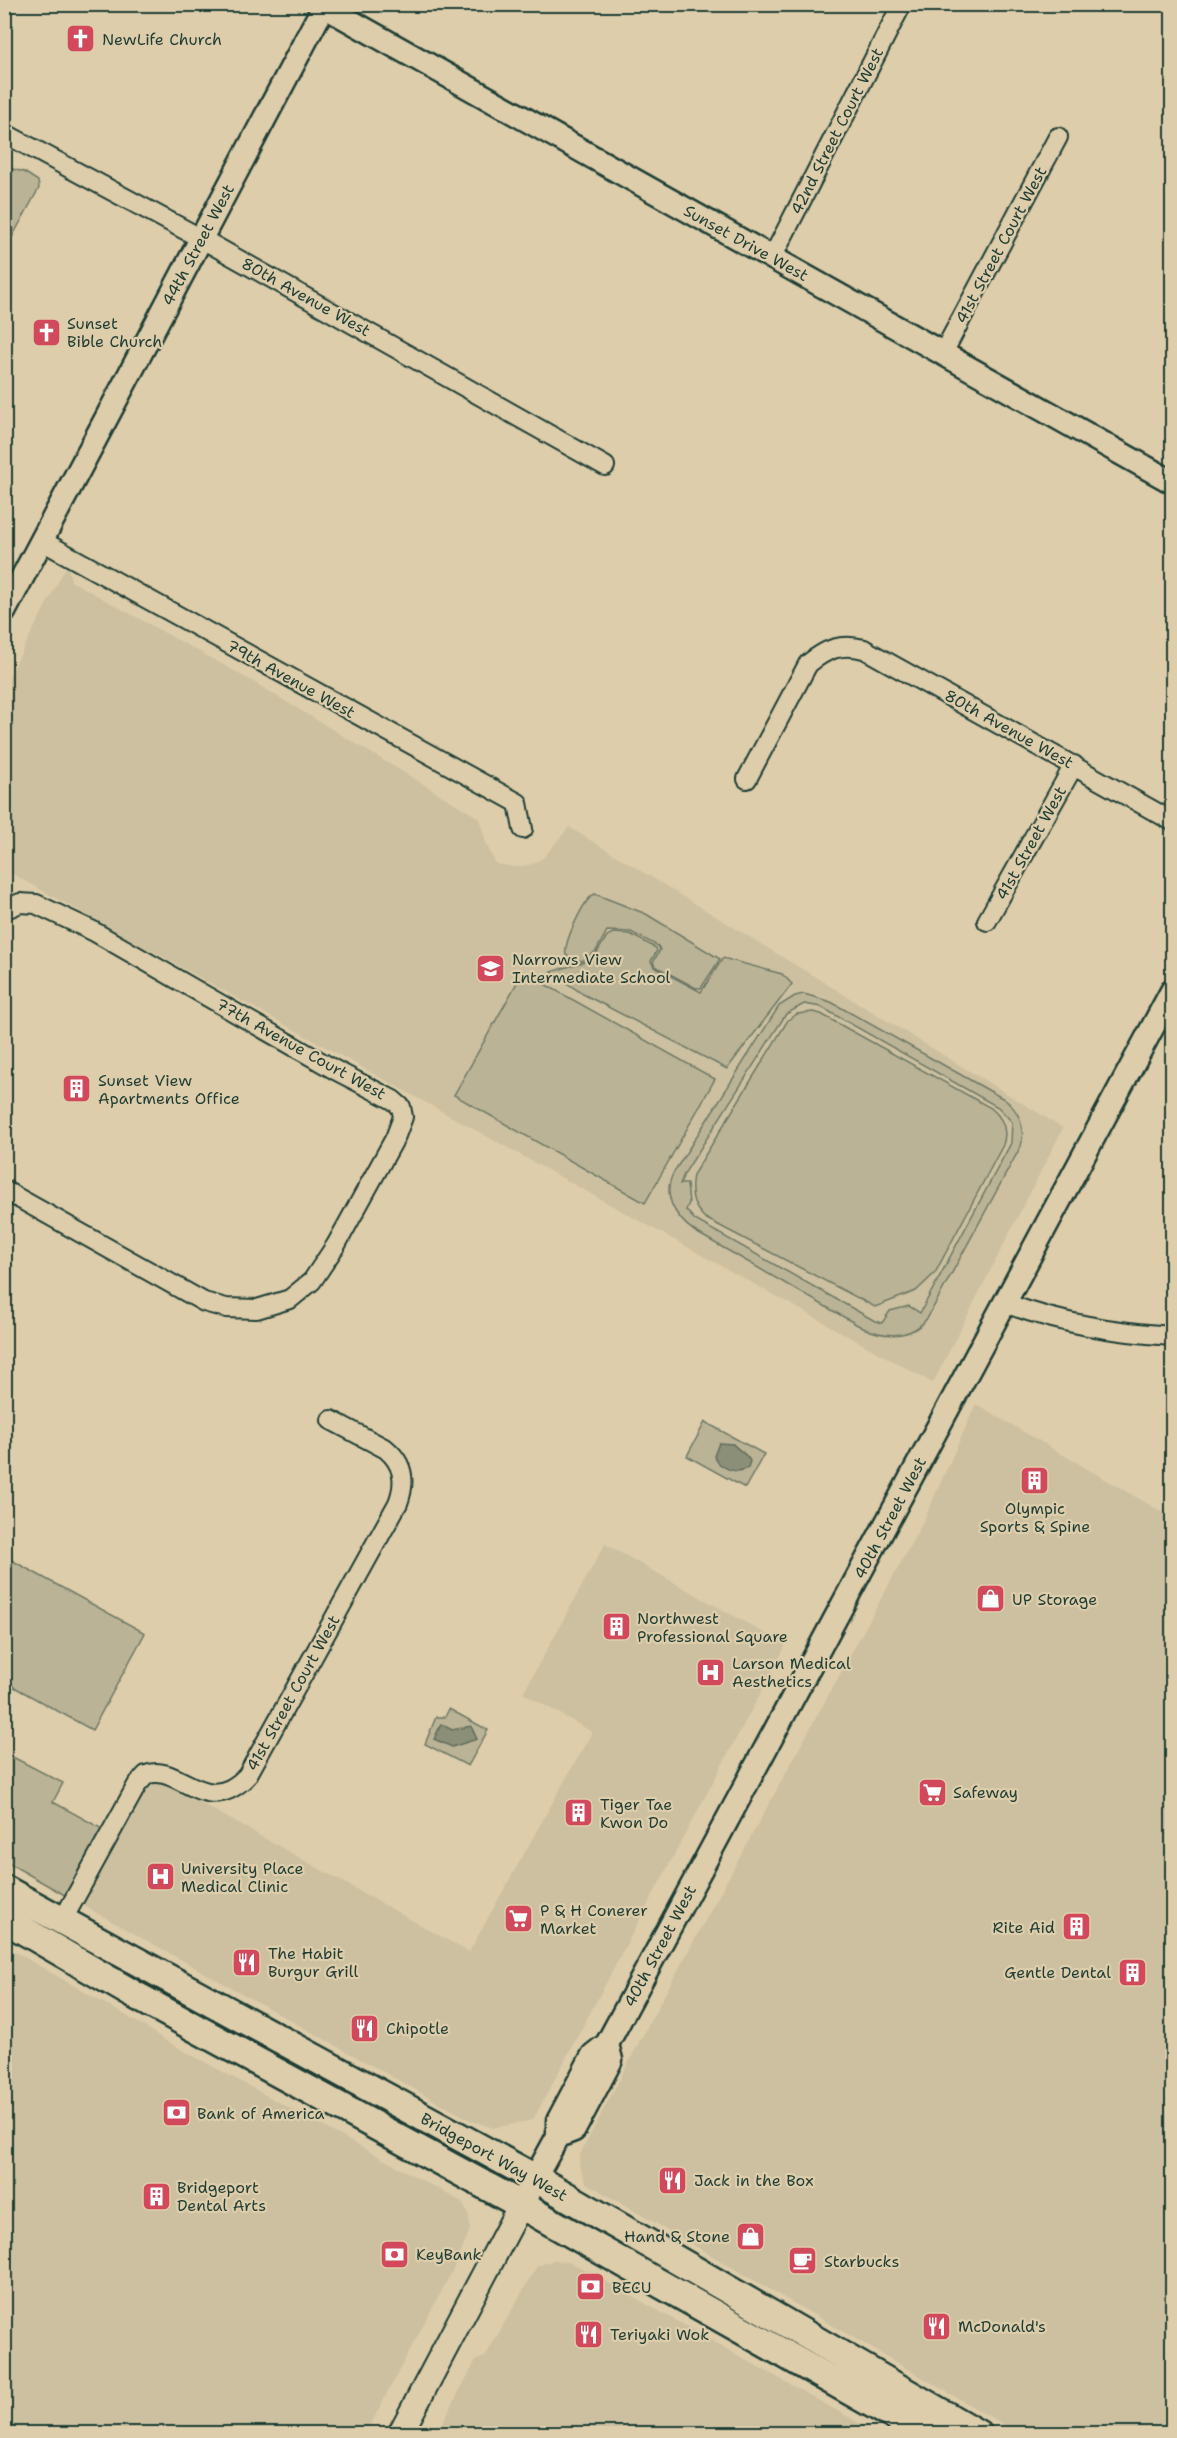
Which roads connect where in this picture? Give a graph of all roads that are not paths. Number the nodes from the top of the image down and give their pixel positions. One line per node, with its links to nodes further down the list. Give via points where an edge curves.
1 (902, 4): 6 (street, 42nd Street Court West)
2 (323, 5): 5 (street, 44th Street West); 6 (street, Sunset Drive West)
3 (4, 133): 5 (street, 80th Avenue West)
4 (1058, 137): 7 (street, 41st Street Court West)
5 (202, 238): 8 (street, 80th Avenue West); 10 (street, 44th Street West)
6 (772, 258): 7 (street, Sunset Drive West)
7 (943, 353): 9 (street, Sunset Drive West)
8 (605, 466)
9 (1173, 482)
10 (42, 541): 11 (street, 44th Street West); 15 (street, 79th Avenue West, via 518,804)
11 (4, 612)
12 (1074, 765): 13 (street, 80th Avenue West, via 864,649 842,646 820,653 808,664); 14 (street, 80th Avenue West); 17 (street, 41st Street West)
13 (747, 779)
14 (1173, 821)
15 (524, 828)
16 (4, 910): 19 (street, 77th Avenue Court West, via 20,903 36,904 93,932 393,1100 401,1107 403,1118 336,1245 312,1281 290,1299 257,1309 226,1308 204,1302)
17 (987, 921)
18 (1173, 992): 20 (street, 40th Street West)
19 (4, 1190)
20 (1005, 1303): 21 (street, via 1085,1327); 26 (street, 40th Street West, via 607,2044 592,2055 558,2121 558,2136)
21 (1173, 1336)
22 (331, 1420): 25 (street, 41st Street Court West, via 394,1456 403,1475 398,1503 247,1776 228,1790 212,1793 159,1773 146,1775)
23 (4, 1889): 25 (main road, Bridgeport Way West)
24 (4, 1919): 27 (main road, Bridgeport Way West, via 277,2074)
25 (61, 1923): 26 (main road, Bridgeport Way West)
26 (535, 2178): 27 (main road, 40th Street West); 30 (main road, Bridgeport Way West)
27 (521, 2205): 28 (main road, 40th Street West); 29 (main road, Bridgeport Way West)
28 (400, 2433)
29 (926, 2433)
30 (978, 2433)

